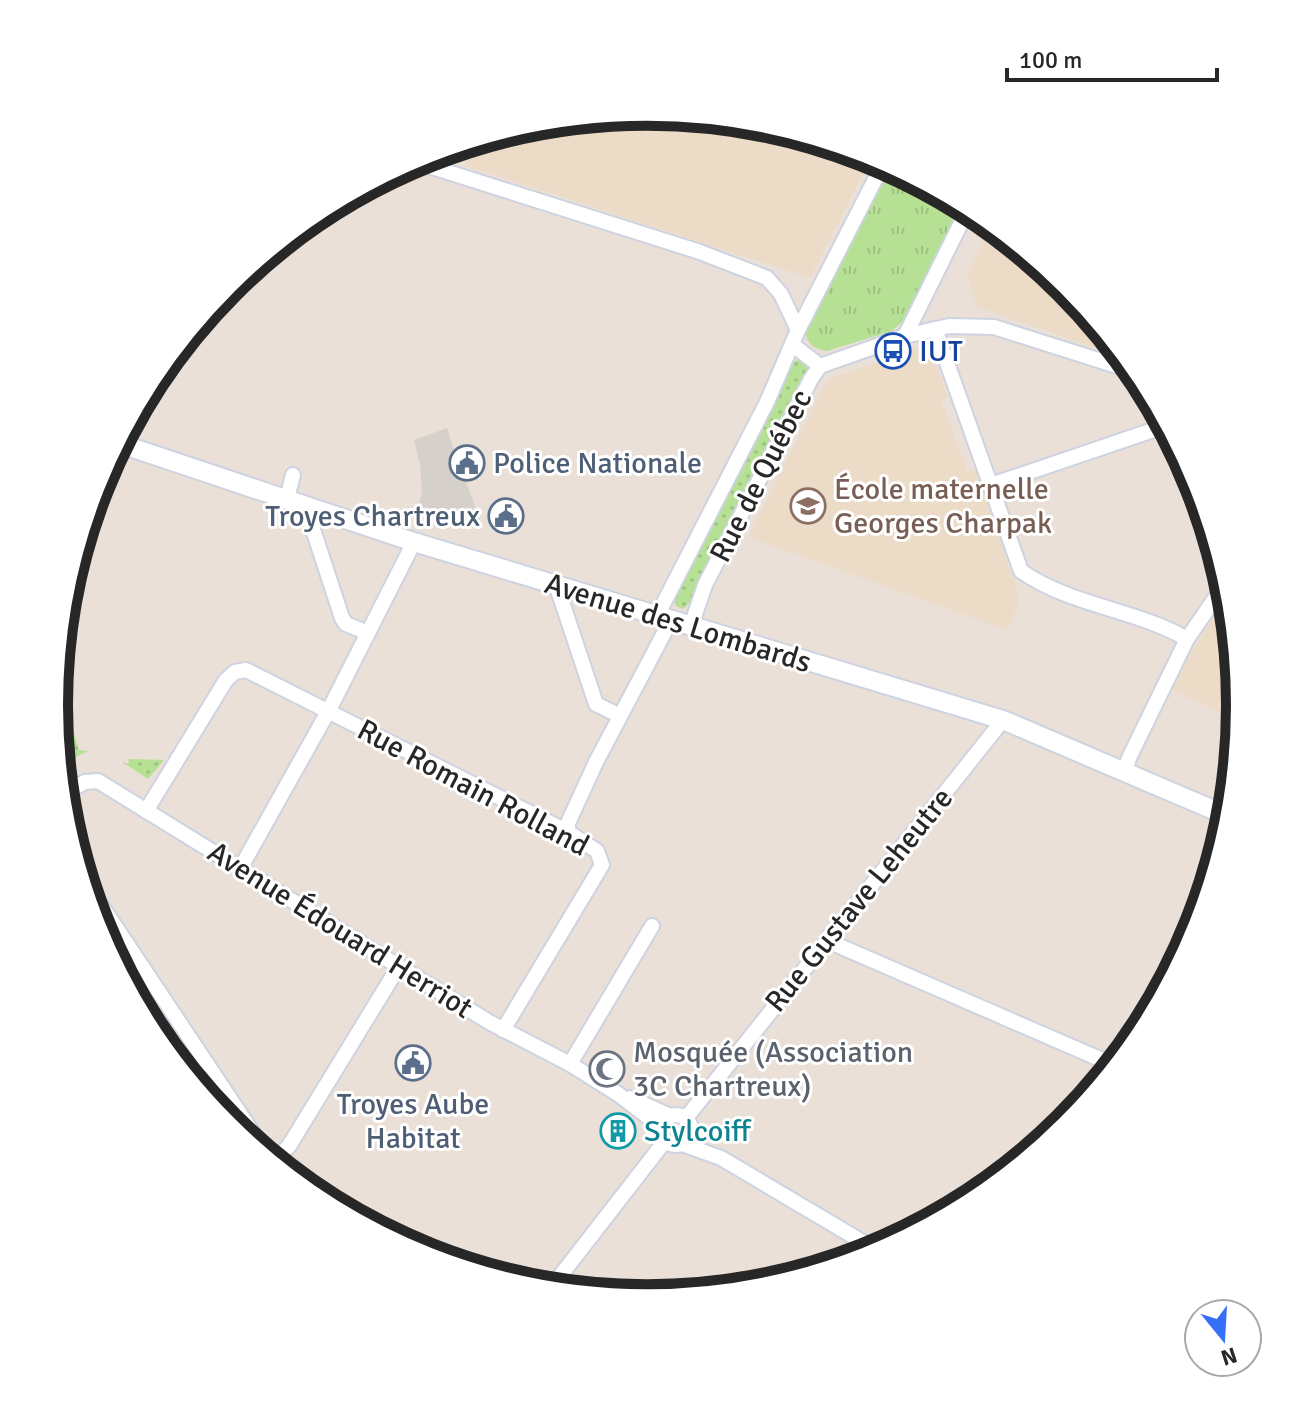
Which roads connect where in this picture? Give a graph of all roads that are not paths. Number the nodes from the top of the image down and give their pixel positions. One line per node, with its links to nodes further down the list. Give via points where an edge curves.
1 (433, 167): 5 (street, via 767,278)
2 (878, 174): 5 (street, Rue de Québec)
3 (963, 219): 6 (street)
4 (935, 329): 6 (street, Rue de Québec); 9 (street, Rue de Québec, via 994,327); 13 (street)
5 (798, 330): 7 (street, Rue de Québec)
6 (905, 336): 8 (street, Rue de Québec)
7 (793, 345): 8 (street); 18 (street, Rue de Québec)
8 (820, 366): 19 (street, Rue de Québec, via 720,552)
9 (1117, 366)
10 (1156, 429): 13 (street)
11 (130, 446): 14 (street, Avenue des Lombards)
12 (293, 475): 14 (street)
13 (991, 485): 21 (street, via 1021,571 1039,583)
14 (296, 502): 15 (street, Avenue des Lombards); 20 (street, via 342,618)
15 (414, 542): 16 (street, Avenue des Lombards); 20 (street)
16 (557, 587): 18 (street, Avenue des Lombards); 23 (street, via 596,704)
17 (1217, 596): 21 (street)
18 (664, 618): 19 (street, Avenue des Lombards); 23 (street, Rue de Québec)
19 (691, 626): 24 (street, Avenue des Lombards)
20 (368, 633): 22 (street)
21 (1187, 639): 25 (street)
22 (329, 710): 27 (street, via 246,670 235,672); 29 (street, Rue Romain Rolland); 30 (street, Rue Romain Rolland)
23 (620, 716): 29 (street, Rue de Québec)
24 (1003, 720): 25 (street, Avenue des Lombards); 33 (street, Rue Gustave Leheutre)
25 (1125, 772): 28 (street, Avenue des Lombards)
26 (74, 788): 27 (street, Avenue Édouard Herriot, via 98,781)
27 (146, 811): 30 (street, Avenue Édouard Herriot)
28 (1217, 811)
29 (568, 832): 35 (street, Rue Romain Rolland, via 597,851 602,865)
30 (240, 869): 34 (street, Avenue Édouard Herriot)
31 (108, 915): 38 (street)
32 (652, 926): 37 (street)
33 (828, 937): 36 (street); 40 (street, Rue Gustave Leheutre)
34 (399, 966): 35 (street, Avenue Édouard Herriot); 41 (street)
35 (503, 1030): 37 (street, Avenue Édouard Herriot)
36 (1105, 1061)
37 (570, 1064): 39 (street, Avenue Édouard Herriot)
38 (247, 1124)
39 (665, 1128): 40 (street, via 673,1145); 40 (street, via 678,1114); 43 (street)
40 (686, 1131): 42 (street, via 721,1158)
41 (281, 1153)
42 (863, 1242)
43 (558, 1277)

